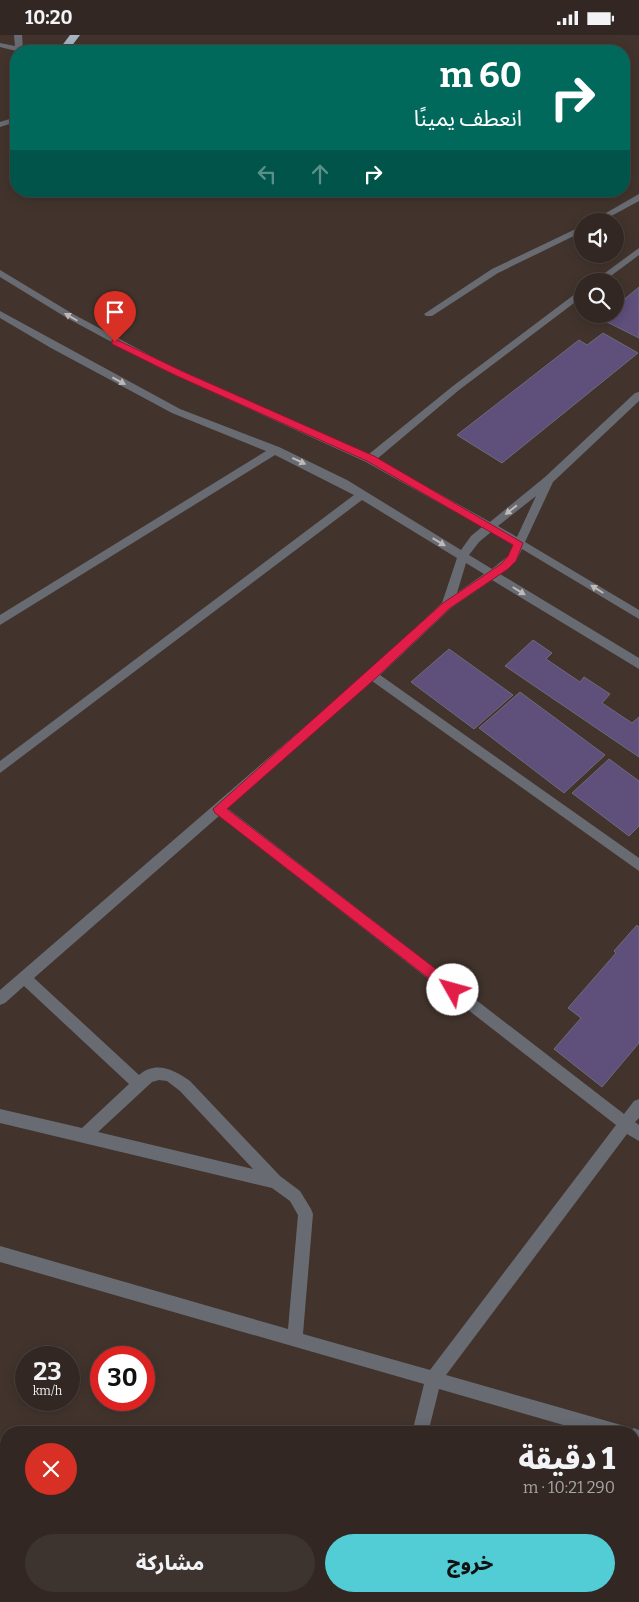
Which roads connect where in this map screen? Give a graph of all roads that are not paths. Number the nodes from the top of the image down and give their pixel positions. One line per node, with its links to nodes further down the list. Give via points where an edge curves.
1 (75, 35): 2 (highway)
2 (67, 45)
3 (639, 197): 4 (street)
4 (610, 213)
5 (574, 233): 11 (street, via 495,271)
6 (639, 251): 8 (street)
7 (0, 273): 14 (street, one-way to 7, via 155,362 70,317)
8 (609, 273)
9 (574, 299): 14 (street, via 456,388)
10 (0, 314): 13 (street, one-way to 13, via 54,347 176,411)
11 (429, 314)
12 (639, 395): 15 (street)
13 (275, 450): 16 (street, one-way to 16); 23 (street)
14 (370, 459): 17 (street)
15 (549, 480): 17 (street, one-way to 17); 18 (street)
16 (362, 494): 19 (street, one-way to 19); 26 (street)
17 (489, 527): 18 (street); 19 (street, via 467,547)
18 (518, 543): 20 (street, via 512,558); 22 (street, one-way to 18)
19 (463, 556): 20 (street); 21 (street)
20 (493, 575): 21 (street); 24 (street, one-way to 24)
21 (447, 605): 25 (street)
22 (639, 615)
23 (0, 621)
24 (639, 664)
25 (372, 675): 27 (street); 28 (street)
26 (0, 768)
27 (219, 809): 29 (street); 34 (street)
28 (639, 865)
29 (25, 978): 30 (street); 31 (street)
30 (0, 999)
31 (139, 1084): 36 (street); 37 (street, via 159,1072 171,1075)
32 (639, 1105): 34 (street)
33 (0, 1115): 36 (street)
34 (625, 1123): 35 (street); 40 (street)
35 (639, 1134)
36 (84, 1136): 37 (street)
37 (276, 1181): 39 (street, via 295,1196 306,1214)
38 (0, 1254): 39 (street)
39 (295, 1339): 40 (street)
40 (434, 1378): 41 (street); 42 (street)
41 (422, 1426)
42 (597, 1426)

